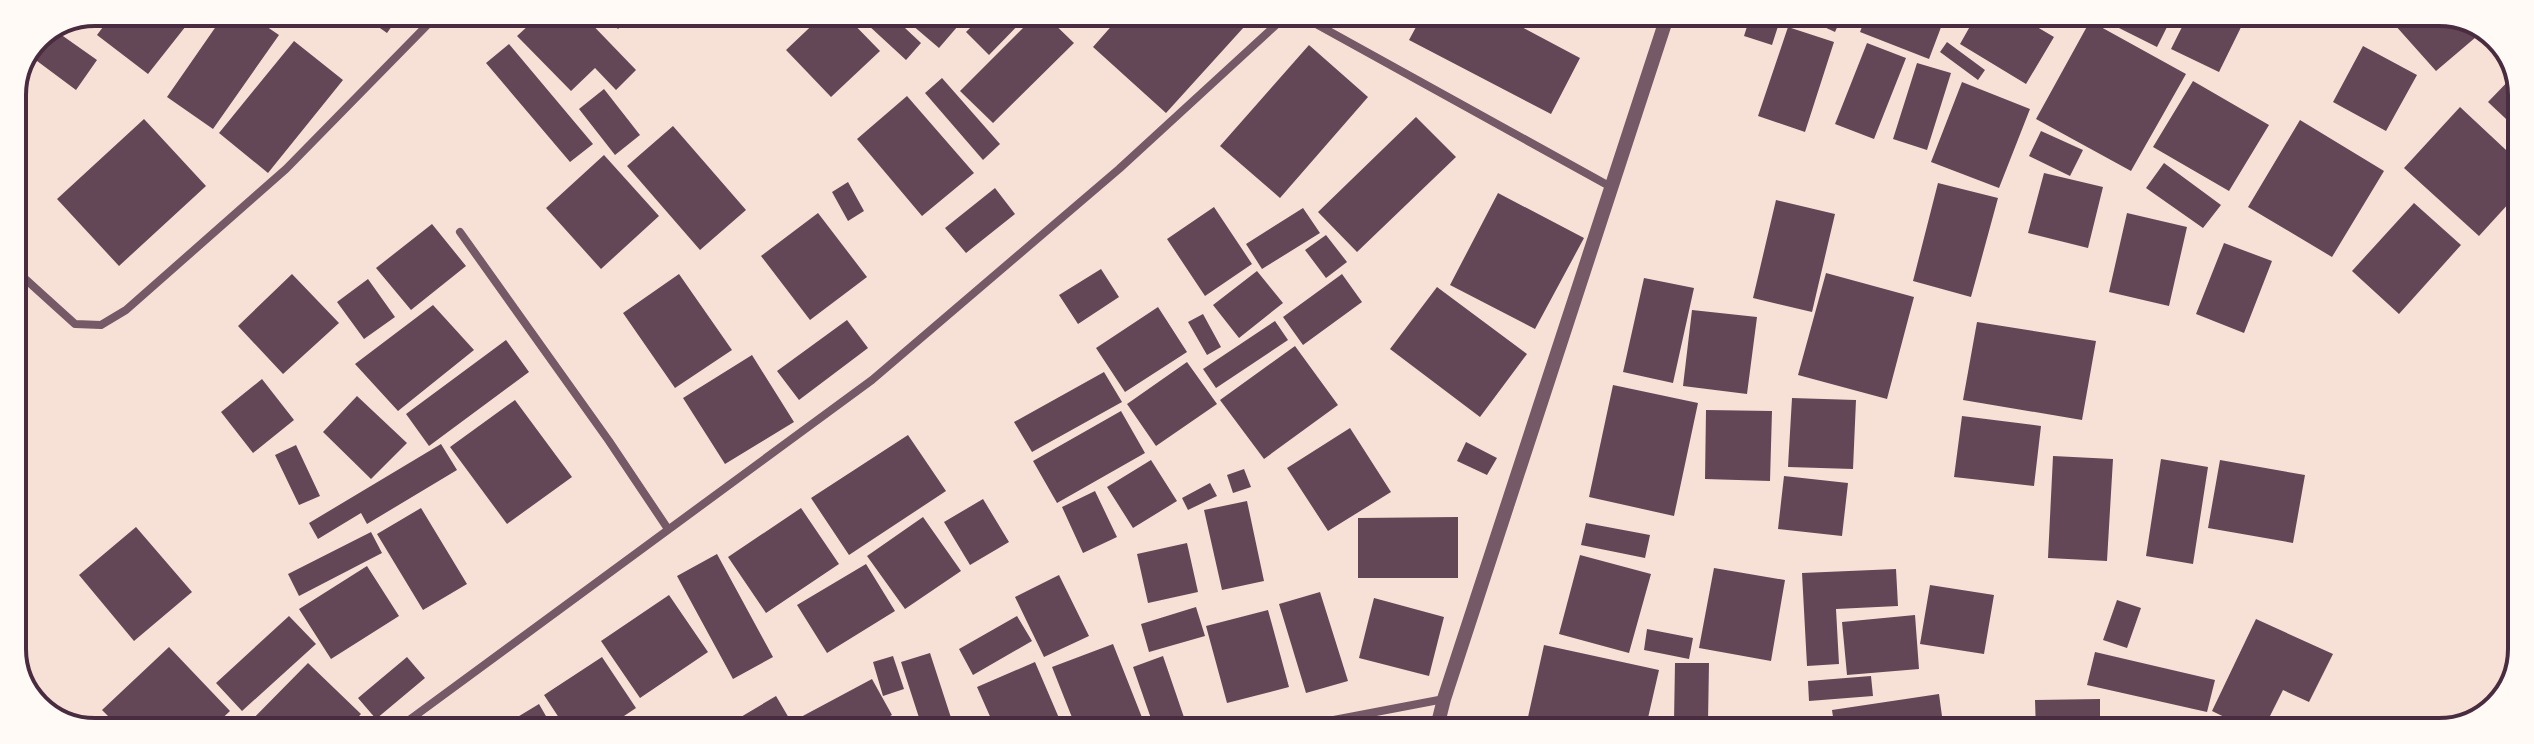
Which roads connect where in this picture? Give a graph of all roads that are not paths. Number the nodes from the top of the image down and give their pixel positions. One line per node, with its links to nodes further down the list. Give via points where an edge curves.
1 (426, 26): 7 (street, via 286,169 126,310 101,325 75,324)
2 (1275, 26): 8 (street, via 1119,169 872,380)
3 (1320, 26): 5 (street)
4 (1664, 26): 5 (street)
5 (1611, 187): 9 (street)
6 (460, 232): 8 (street)
7 (26, 280)
8 (668, 529): 10 (street)
9 (1444, 699): 11 (street); 12 (street)
10 (412, 718)
11 (1344, 718)
12 (1439, 718)

